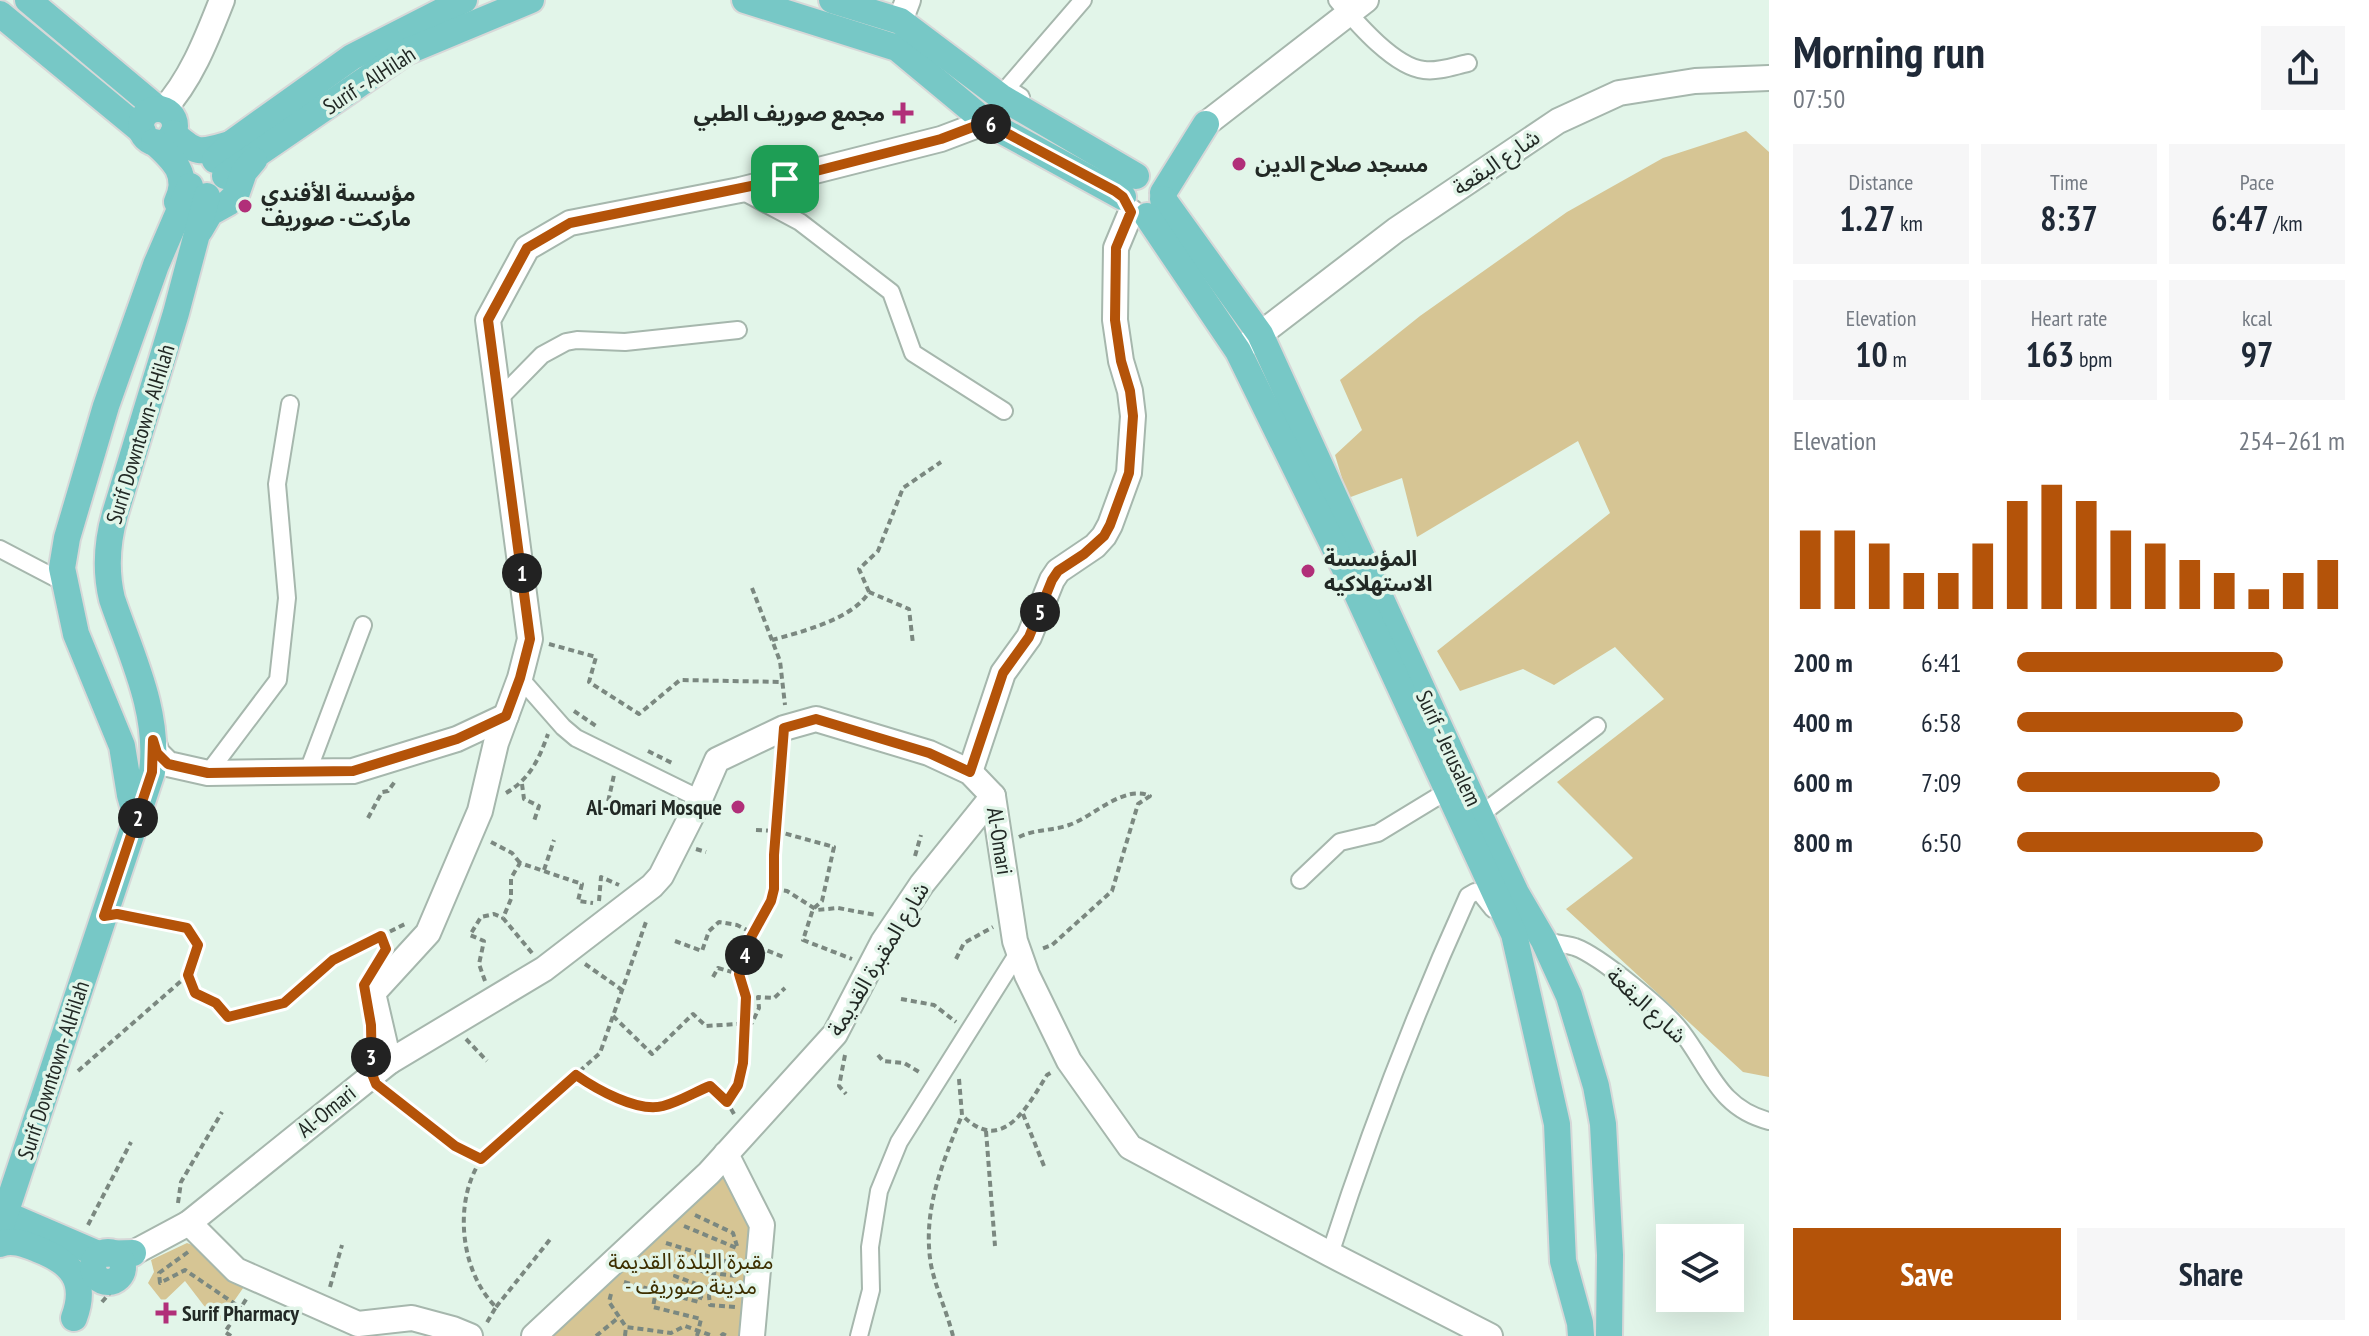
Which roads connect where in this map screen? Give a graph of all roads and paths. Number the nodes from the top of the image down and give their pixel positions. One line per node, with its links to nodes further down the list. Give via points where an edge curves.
1 (28, 0): 16 (main road)
2 (222, 0): 16 (street, via 191,92)
3 (464, 0): 18 (main road, Surif - AlHilah, via 352,57)
4 (531, 0): 17 (main road, Surif - AlHilah, via 406,52)
5 (745, 0): 14 (main road, via 897,48)
6 (832, 0): 9 (main road)
7 (1083, 0): 13 (street, via 1007,88 1038,108)
8 (1351, 5): 11 (street, via 1391,55 1406,64 1427,70); 15 (street)
9 (904, 10): 13 (main road, via 1001,97)
10 (0, 14): 16 (main road)
11 (1468, 63)
12 (1769, 78): 24 (street, شارع البقعة, via 1695,81 1619,93 1558,121 1396,230)
13 (1034, 116): 14 (main road, via 1013,109); 20 (main road)
14 (986, 122): 19 (street, via 941,139); 20 (main road)
15 (1206, 124): 20 (main road)
16 (163, 128): 18 (main road); 18 (main road, via 200,152); 22 (main road, via 182,184)
17 (259, 154): 18 (main road, Surif - AlHilah); 21 (main road, via 244,172 236,195 210,213)
18 (208, 170): 21 (main road, Surif Downtown- AlHilah); 22 (main road)
19 (740, 190): 26 (street, via 570,223 527,248 488,320); 28 (street, via 800,222 891,292 913,353)
20 (1144, 195): 24 (main road, Surif - Jerusalem); 25 (main road, Surif - Jerusalem); 52 (street, via 1116,248 1115,320 1133,416 1129,473 1104,536 1052,580 1029,637 1003,673)
21 (197, 234): 46 (main road, Surif Downtown- AlHilah, via 108,545 110,590 149,705)
22 (156, 265): 31 (main road, Surif Downtown- AlHilah, via 67,538)
23 (738, 330): 26 (street, via 625,342 566,342 542,355)
24 (1260, 334): 25 (street, شارع البقعة); 60 (main road, Surif - Jerusalem)
25 (1238, 351): 55 (main road, Surif - Jerusalem)
26 (500, 398): 38 (street, via 530,639)
27 (290, 404): 53 (street, via 277,484 287,598 278,680)
28 (1004, 411)
29 (941, 462): 33 (path, via 903,488 878,551 859,569)
30 (0, 549): 31 (street)
31 (63, 582): 62 (main road, Surif Downtown- AlHilah, via 76,634 122,746)
32 (752, 588): 35 (path)
33 (869, 592): 35 (path, via 849,612); 37 (path, via 909,609)
34 (363, 625): 50 (street)
35 (772, 640): 39 (path)
36 (538, 641): 39 (path, via 596,657 589,682 639,714 680,680)
37 (913, 644)
38 (520, 678): 41 (street); 58 (street, via 576,738)
39 (782, 682): 45 (path)
40 (567, 706): 44 (path)
41 (506, 716): 50 (street, via 457,739 353,771); 104 (street, via 480,811 428,933 373,993)
42 (549, 723): 54 (path, via 541,753)
43 (1597, 726): 60 (street)
44 (598, 727)
45 (784, 728): 52 (street, Al-Omari, via 816,719 929,753); 58 (street, Al-Omari, via 717,760); 65 (path)
46 (153, 740): 53 (street, via 168,764); 62 (main road, Surif Downtown- AlHilah, via 152,772)
47 (637, 746): 48 (path)
48 (674, 764)
49 (616, 765): 59 (path)
50 (308, 771): 53 (street)
51 (400, 771): 61 (path)
52 (970, 772): 57 (street, Al-Omari)
53 (208, 773)
54 (522, 784): 56 (path); 63 (path, via 524,799 539,806)
55 (1447, 791): 69 (street, via 1378,833 1340,842); 78 (main road, Surif - Jerusalem)
56 (500, 795)
57 (993, 796): 81 (street, Al-Omari); 115 (street, شارع المقبرة القديمة, via 906,907 835,1034)
58 (700, 799): 70 (street, Al-Omari)
59 (606, 811)
60 (1480, 815): 79 (main road, Surif - Jerusalem)
61 (368, 818)
62 (137, 820): 73 (main road, Surif Downtown- AlHilah)
63 (534, 821)
64 (756, 830): 65 (path)
65 (776, 831): 71 (path); 72 (path, via 834,847 822,901)
66 (554, 840): 68 (path)
67 (1010, 844): 81 (path, via 1022,834 1068,826 1129,794 1150,796 1138,804 1112,891 1052,945)
68 (544, 870): 70 (path, via 582,884 578,901 599,904 601,877 630,890); 75 (path, via 520,863 511,878 511,899)
69 (1300, 880)
70 (652, 886): 95 (path, via 652,904); 104 (street, Al-Omari, via 544,969)
71 (774, 889): 72 (path, via 787,891); 77 (path)
72 (813, 909): 74 (path); 83 (path, via 803,940)
73 (104, 916): 91 (path, via 187,928 198,945); 118 (main road, Surif Downtown- AlHilah)
74 (878, 916)
75 (503, 918): 86 (path); 93 (path, via 481,917 470,935 484,941 479,964)
76 (1001, 922): 84 (path, via 964,943)
77 (753, 933): 80 (path, via 719,922 709,931 702,951); 88 (path)
78 (1514, 934): 89 (main road, Surif - Jerusalem); 128 (street, via 1481,894 1468,896 1382,1100)
79 (1544, 940): 89 (main road, via 1532,934 1526,938); 111 (street, شارع البقعة, via 1576,948 1611,968 1680,1029 1726,1099); 135 (main road, Surif - Jerusalem, via 1569,996 1603,1124)
80 (675, 941)
81 (1027, 952): 103 (street, Al-Omari); 107 (street)
82 (786, 958): 88 (path, via 766,950 753,963)
83 (854, 959)
84 (956, 959)
85 (378, 961): 91 (path, via 386,949 381,936 333,960 284,1003 228,1017 216,1003 195,993)
86 (537, 961)
87 (584, 963): 95 (path)
88 (743, 963): 90 (path)
89 (1522, 966): 141 (main road, Surif - Jerusalem, via 1557,1124 1563,1261)
90 (739, 974): 92 (path, via 718,968); 98 (path, via 746,997)
91 (188, 975): 105 (path)
92 (713, 977)
93 (487, 986)
94 (785, 988): 98 (path, via 774,998 758,997 756,1016)
95 (622, 990): 97 (path)
96 (901, 999): 99 (path, via 934,1005)
97 (613, 1016): 98 (path, via 652,1054 693,1014 706,1026); 106 (path, via 600,1053)
98 (745, 1023): 108 (path, via 741,1074)
99 (957, 1024)
100 (461, 1035): 102 (path)
101 (878, 1055): 107 (path)
102 (487, 1061)
103 (1069, 1061): 109 (path, via 1047,1075); 128 (street, Al-Omari, via 1130,1147)
104 (380, 1068): 116 (path, via 376,1084 455,1146); 120 (street, Al-Omari)
105 (78, 1071)
106 (576, 1075): 108 (path, via 596,1089 639,1105 661,1107 710,1086); 116 (path)
107 (932, 1080): 110 (path, via 958,1066); 154 (street, via 879,1191 870,1247 871,1290)
108 (727, 1102): 112 (path)
109 (1023, 1114): 113 (path, via 1001,1129); 117 (path)
110 (962, 1115): 113 (path); 155 (path, via 927,1219 931,1266)
111 (1769, 1121)
112 (738, 1122)
113 (986, 1131): 125 (path)
114 (131, 1142): 121 (path)
115 (726, 1154): 147 (street, شارع المقبرة القديمة); 153 (street, via 762,1225)
116 (481, 1159): 136 (path, via 464,1202 464,1243 484,1295)
117 (1044, 1166)
118 (3, 1222): 129 (main road, via 98,1254)
119 (683, 1226): 126 (path); 126 (path, via 695,1214 733,1233); 134 (path, via 666,1244 739,1265 736,1276 680,1263 675,1276 737,1291 735,1307 710,1305 709,1296 701,1296 699,1302)
120 (196, 1231): 129 (street, Al-Omari); 130 (street, via 236,1270); 137 (path, via 159,1273 160,1283 185,1270)
121 (85, 1232)
122 (552, 1237): 136 (path)
123 (0, 1244): 139 (main road, via 17,1242 66,1263 79,1303)
124 (342, 1245): 132 (path)
125 (995, 1246)
126 (737, 1248): 127 (path)
127 (749, 1252)
128 (1330, 1254): 156 (street, Al-Omari)
129 (121, 1255): 139 (main road, via 99,1254 93,1265 105,1282)
130 (259, 1280): 137 (path); 145 (street, via 358,1324 412,1318)
131 (617, 1283): 134 (path)
132 (330, 1287)
133 (610, 1287): 138 (path, via 609,1302)
134 (656, 1291): 143 (path, via 653,1307 701,1319)
135 (1610, 1301): 141 (main road, via 1598,1331); 157 (main road, Surif - Jerusalem)
136 (496, 1307): 146 (path, via 486,1323)
137 (241, 1308): 144 (path, via 225,1332)
138 (618, 1318): 140 (path); 148 (path)
139 (66, 1327)
140 (626, 1327): 142 (path); 149 (path)
141 (1580, 1333)
142 (661, 1334): 143 (path, via 685,1326)
143 (698, 1334): 150 (path)
144 (231, 1336)
145 (470, 1336)
146 (494, 1336)
147 (534, 1336)
148 (596, 1336)
149 (625, 1336)
150 (713, 1336)
151 (721, 1336): 152 (path)
152 (727, 1336)
153 (752, 1336)
154 (859, 1336)
155 (953, 1336)
156 (1490, 1336)
157 (1609, 1336)

